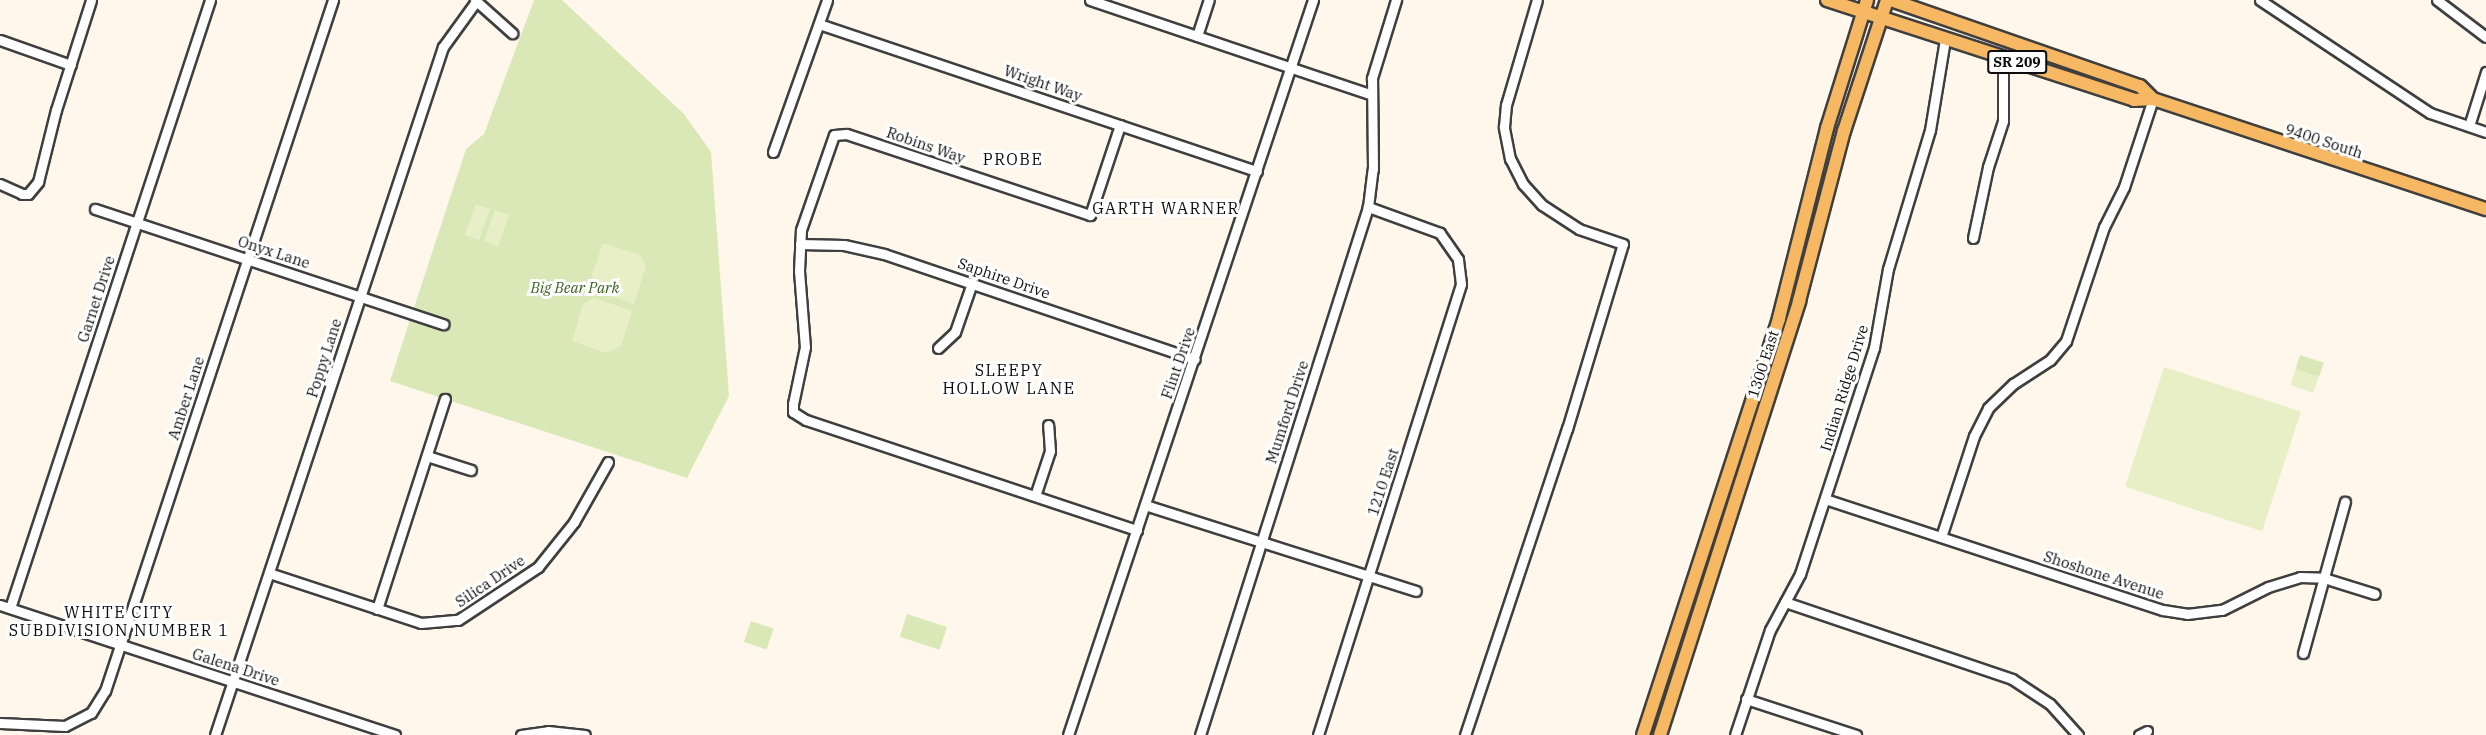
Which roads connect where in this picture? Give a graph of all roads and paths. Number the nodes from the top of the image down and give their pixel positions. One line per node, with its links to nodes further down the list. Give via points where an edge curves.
1 (91, 0): 24 (street)
2 (210, 0): 38 (street, Garnet Drive)
3 (333, 0): 41 (street, Amber Lane)
4 (476, 0): 18 (street); 43 (street, Poppy Lane, via 443,47)
5 (827, 0): 17 (street)
6 (1090, 0): 19 (street)
7 (1209, 0): 19 (street)
8 (1312, 0): 25 (street, Flint Drive)
9 (1396, 0): 27 (street, Mumford Drive)
10 (1538, 0): 80 (street, via 1506,105 1504,127 1510,159 1523,184 1542,205 1580,229 1623,244 1567,429)
11 (1827, 0): 15 (main road, 9400 South / SR 209)
12 (1889, 0): 16 (main road, 1300 East); 28 (main road, 9400 South / SR 209, via 2140,86)
13 (2260, 0): 30 (street, via 2430,113)
14 (2437, 0): 20 (street)
15 (1865, 6): 16 (main road, 9400 South / SR 209); 81 (main road, 1300 East, via 1827,128 1779,318)
16 (1881, 18): 21 (main road, 9400 South / SR 209); 82 (main road, 1300 East, via 1844,131 1799,301)
17 (819, 24): 29 (street, Wright Way); 32 (street)
18 (512, 33)
19 (1197, 36): 25 (street)
20 (2486, 37)
21 (1945, 39): 23 (main road, 9400 South / SR 209); 53 (street, Indian Ridge Drive, via 1930,130 1888,269 1877,336)
22 (0, 40): 24 (street)
23 (2003, 58): 28 (main road, 9400 South / SR 209, via 2134,100); 39 (street, via 2003,121 1985,179)
24 (70, 65): 34 (street, via 38,182 28,194 15,193)
25 (1290, 68): 27 (street); 33 (street, Flint Drive)
26 (2486, 72): 30 (street)
27 (1370, 94): 35 (street, Mumford Drive, via 1373,169)
28 (2153, 99): 37 (main road, 9400 South / SR 209); 57 (street, via 2066,341 2050,360 2013,384 1988,408 1974,436)
29 (1120, 125): 33 (street, Wright Way); 40 (street, Robins Way, via 1090,214 846,134 834,135 809,200)
30 (2469, 126): 31 (street)
31 (2486, 132)
32 (773, 152)
33 (1257, 171): 46 (street, Flint Drive)
34 (0, 184)
35 (1368, 207): 58 (street, Mumford Drive); 60 (street, 1210 East, via 1424,224 1446,239 1458,259 1461,284)
36 (95, 209): 38 (street, Onyx Lane)
37 (2486, 209)
38 (137, 223): 41 (street, Onyx Lane); 66 (street, Garnet Drive)
39 (1973, 238)
40 (800, 244): 42 (street, Saphire Drive, via 864,248); 52 (street, via 805,347 793,412 806,420)
41 (248, 259): 43 (street, Onyx Lane); 68 (street, Amber Lane)
42 (972, 283): 45 (street, via 956,332); 46 (street, Saphire Drive)
43 (360, 296): 44 (street, Onyx Lane); 59 (street, Poppy Lane)
44 (443, 324)
45 (938, 348)
46 (1195, 359): 55 (street, Flint Drive)
47 (445, 399): 49 (street)
48 (1048, 425): 52 (street, via 1050,451)
49 (427, 456): 51 (street); 67 (street)
50 (608, 462): 67 (street, Silica Drive, via 574,522 551,553 485,605 458,620 432,624)
51 (471, 470)
52 (1035, 496): 56 (street)
53 (1825, 499): 57 (street, Shoshone Avenue); 64 (street, Indian Ridge Drive, via 1800,574)
54 (2346, 502): 61 (street)
55 (1145, 505): 56 (street, Flint Drive); 58 (street)
56 (1137, 530): 77 (street, Flint Drive)
57 (1941, 537): 61 (street, Shoshone Avenue, via 2187,615 2222,610 2281,582)
58 (1262, 542): 60 (street); 78 (street, Mumford Drive)
59 (269, 573): 67 (street, Silica Drive); 70 (street, Poppy Lane)
60 (1369, 576): 62 (street); 79 (street, 1210 East)
61 (2324, 578): 63 (street, Shoshone Avenue); 69 (street)
62 (1416, 591)
63 (2375, 594)
64 (1785, 602): 71 (street, Indian Ridge Drive, via 1770,630); 85 (street, via 2012,679 2050,704)
65 (0, 605): 66 (street, Galena Drive)
66 (10, 608): 68 (street, Galena Drive)
67 (377, 609)
68 (121, 645): 70 (street, Galena Drive); 72 (street, Amber Lane, via 100,703 79,721 50,727)
69 (2302, 653)
70 (233, 682): 73 (street, Poppy Lane); 74 (street, Galena Drive)
71 (1746, 699): 83 (street, Indian Ridge Drive); 84 (street)
72 (0, 723)
73 (215, 735)
74 (395, 735)
75 (521, 735): 76 (street, via 548,730)
76 (585, 735)
77 (1068, 735)
78 (1200, 735)
79 (1318, 735)
80 (1465, 735)
81 (1643, 735)
82 (1660, 735)
83 (1735, 735)
84 (1856, 735)
85 (2078, 735)

